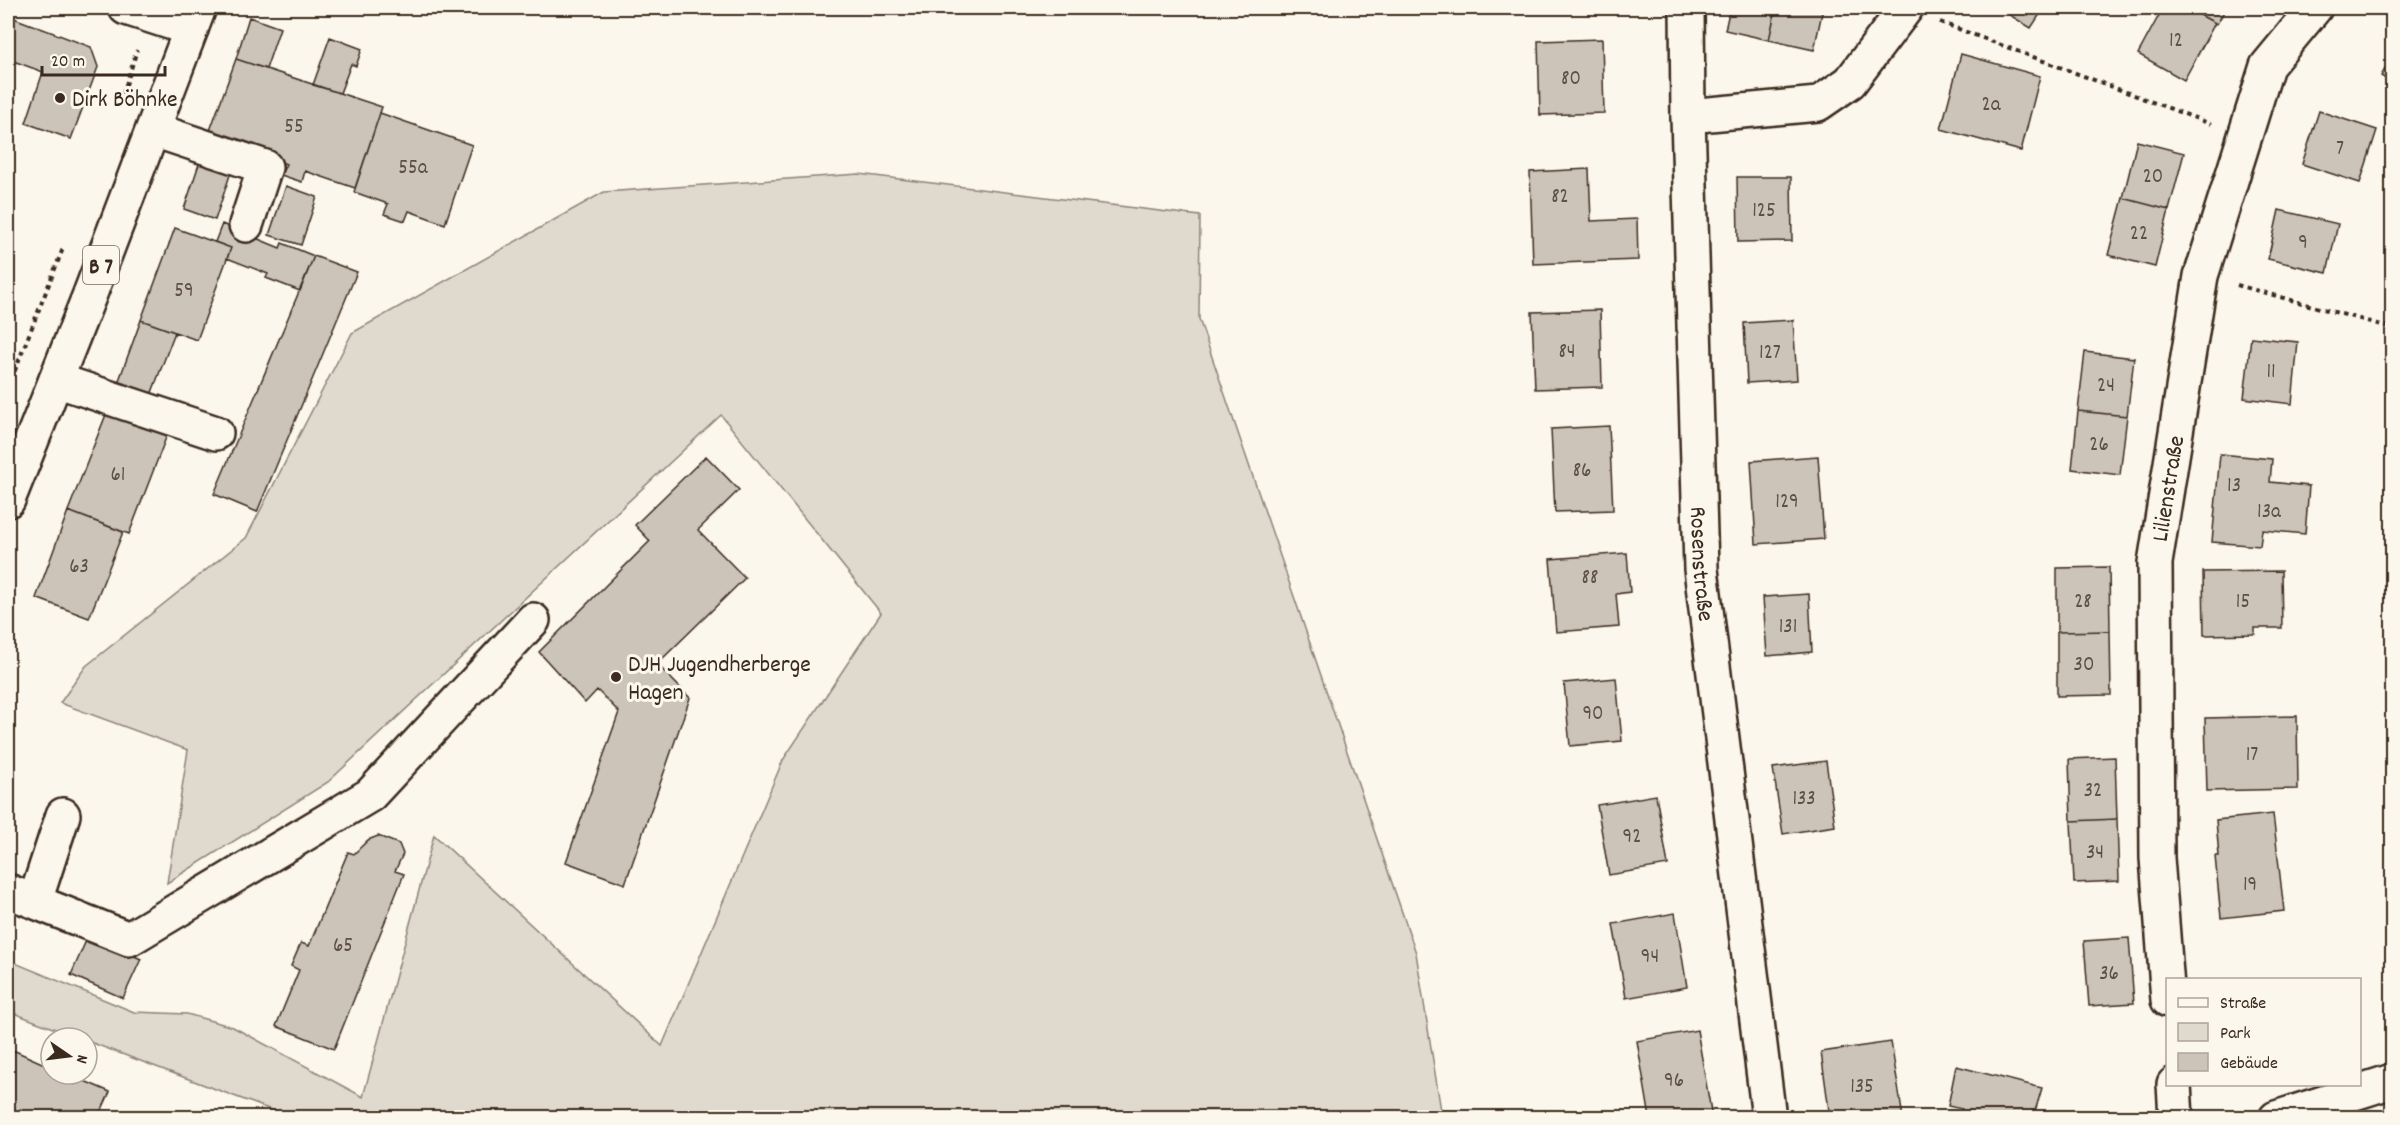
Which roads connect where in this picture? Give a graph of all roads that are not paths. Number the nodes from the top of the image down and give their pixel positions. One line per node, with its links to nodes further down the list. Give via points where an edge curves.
1 (126, 8): 5 (street)
2 (1687, 8): 6 (street, Rosenstraße)
3 (1906, 8): 6 (street, via 1850,82 1818,104)
4 (2315, 8): 15 (street, Lilienstraße, via 2267,66 2201,276 2155,563 2157,858)
5 (195, 18): 7 (street, B 7)
6 (1688, 116): 18 (street, Rosenstraße, via 1701,569)
7 (154, 130): 8 (street, via 265,167); 9 (street, B 7)
8 (246, 225)
9 (56, 380): 10 (street); 11 (street, B 7)
10 (216, 433)
11 (8, 500)
12 (533, 620): 14 (street, via 370,795 129,939)
13 (63, 815): 14 (street)
14 (21, 896)
15 (2166, 978)
16 (2392, 1080): 20 (street)
17 (2174, 1086): 19 (street)
18 (1768, 1118)
19 (2176, 1118)
20 (2276, 1118)

